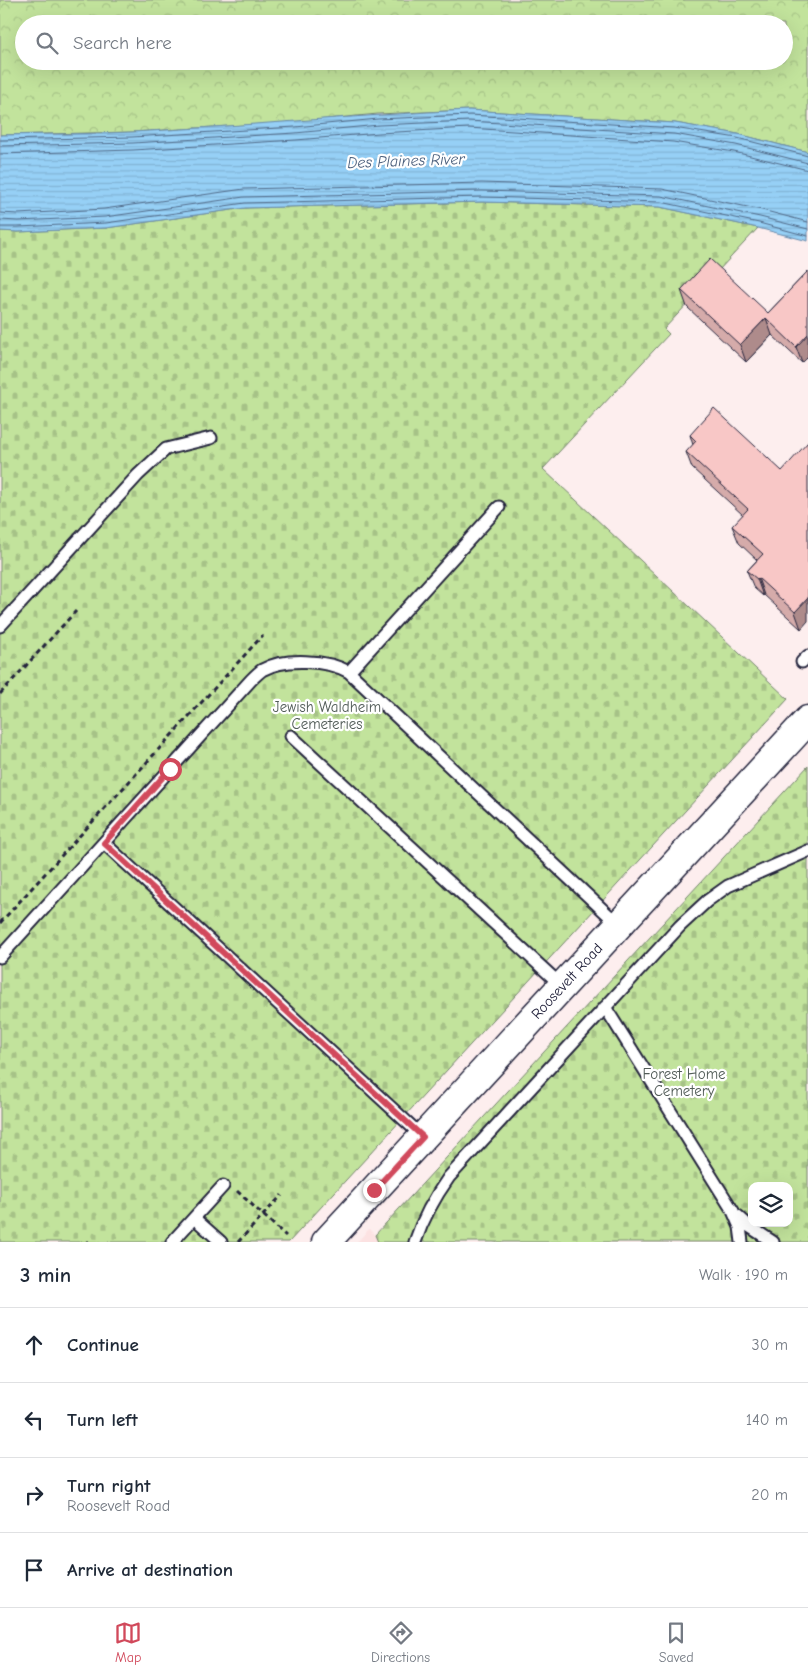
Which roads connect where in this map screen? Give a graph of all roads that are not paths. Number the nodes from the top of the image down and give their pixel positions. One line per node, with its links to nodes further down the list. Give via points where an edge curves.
1 (212, 438): 3 (lane, via 166,449 138,475)
2 (499, 507): 4 (lane)
3 (0, 626)
4 (349, 672): 7 (lane, via 320,662 302,662 261,671); 9 (lane)
5 (808, 720): 9 (main road, Roosevelt Road)
6 (291, 736): 11 (lane)
7 (104, 843): 10 (lane); 13 (lane)
8 (808, 851): 12 (lane, via 728,886 707,901)
9 (619, 925): 11 (main road, Roosevelt Road)
10 (0, 957)
11 (562, 986): 13 (main road, Roosevelt Road)
12 (604, 1007): 15 (lane); 20 (lane, via 448,1177 434,1198)
13 (423, 1137): 19 (main road, Roosevelt Road)
14 (222, 1186): 16 (lane)
15 (733, 1211): 21 (lane, via 740,1226); 22 (lane)
16 (194, 1218): 17 (lane); 18 (lane)
17 (172, 1242)
18 (221, 1242)
19 (326, 1242)
20 (415, 1242)
21 (742, 1242)
22 (773, 1242)

